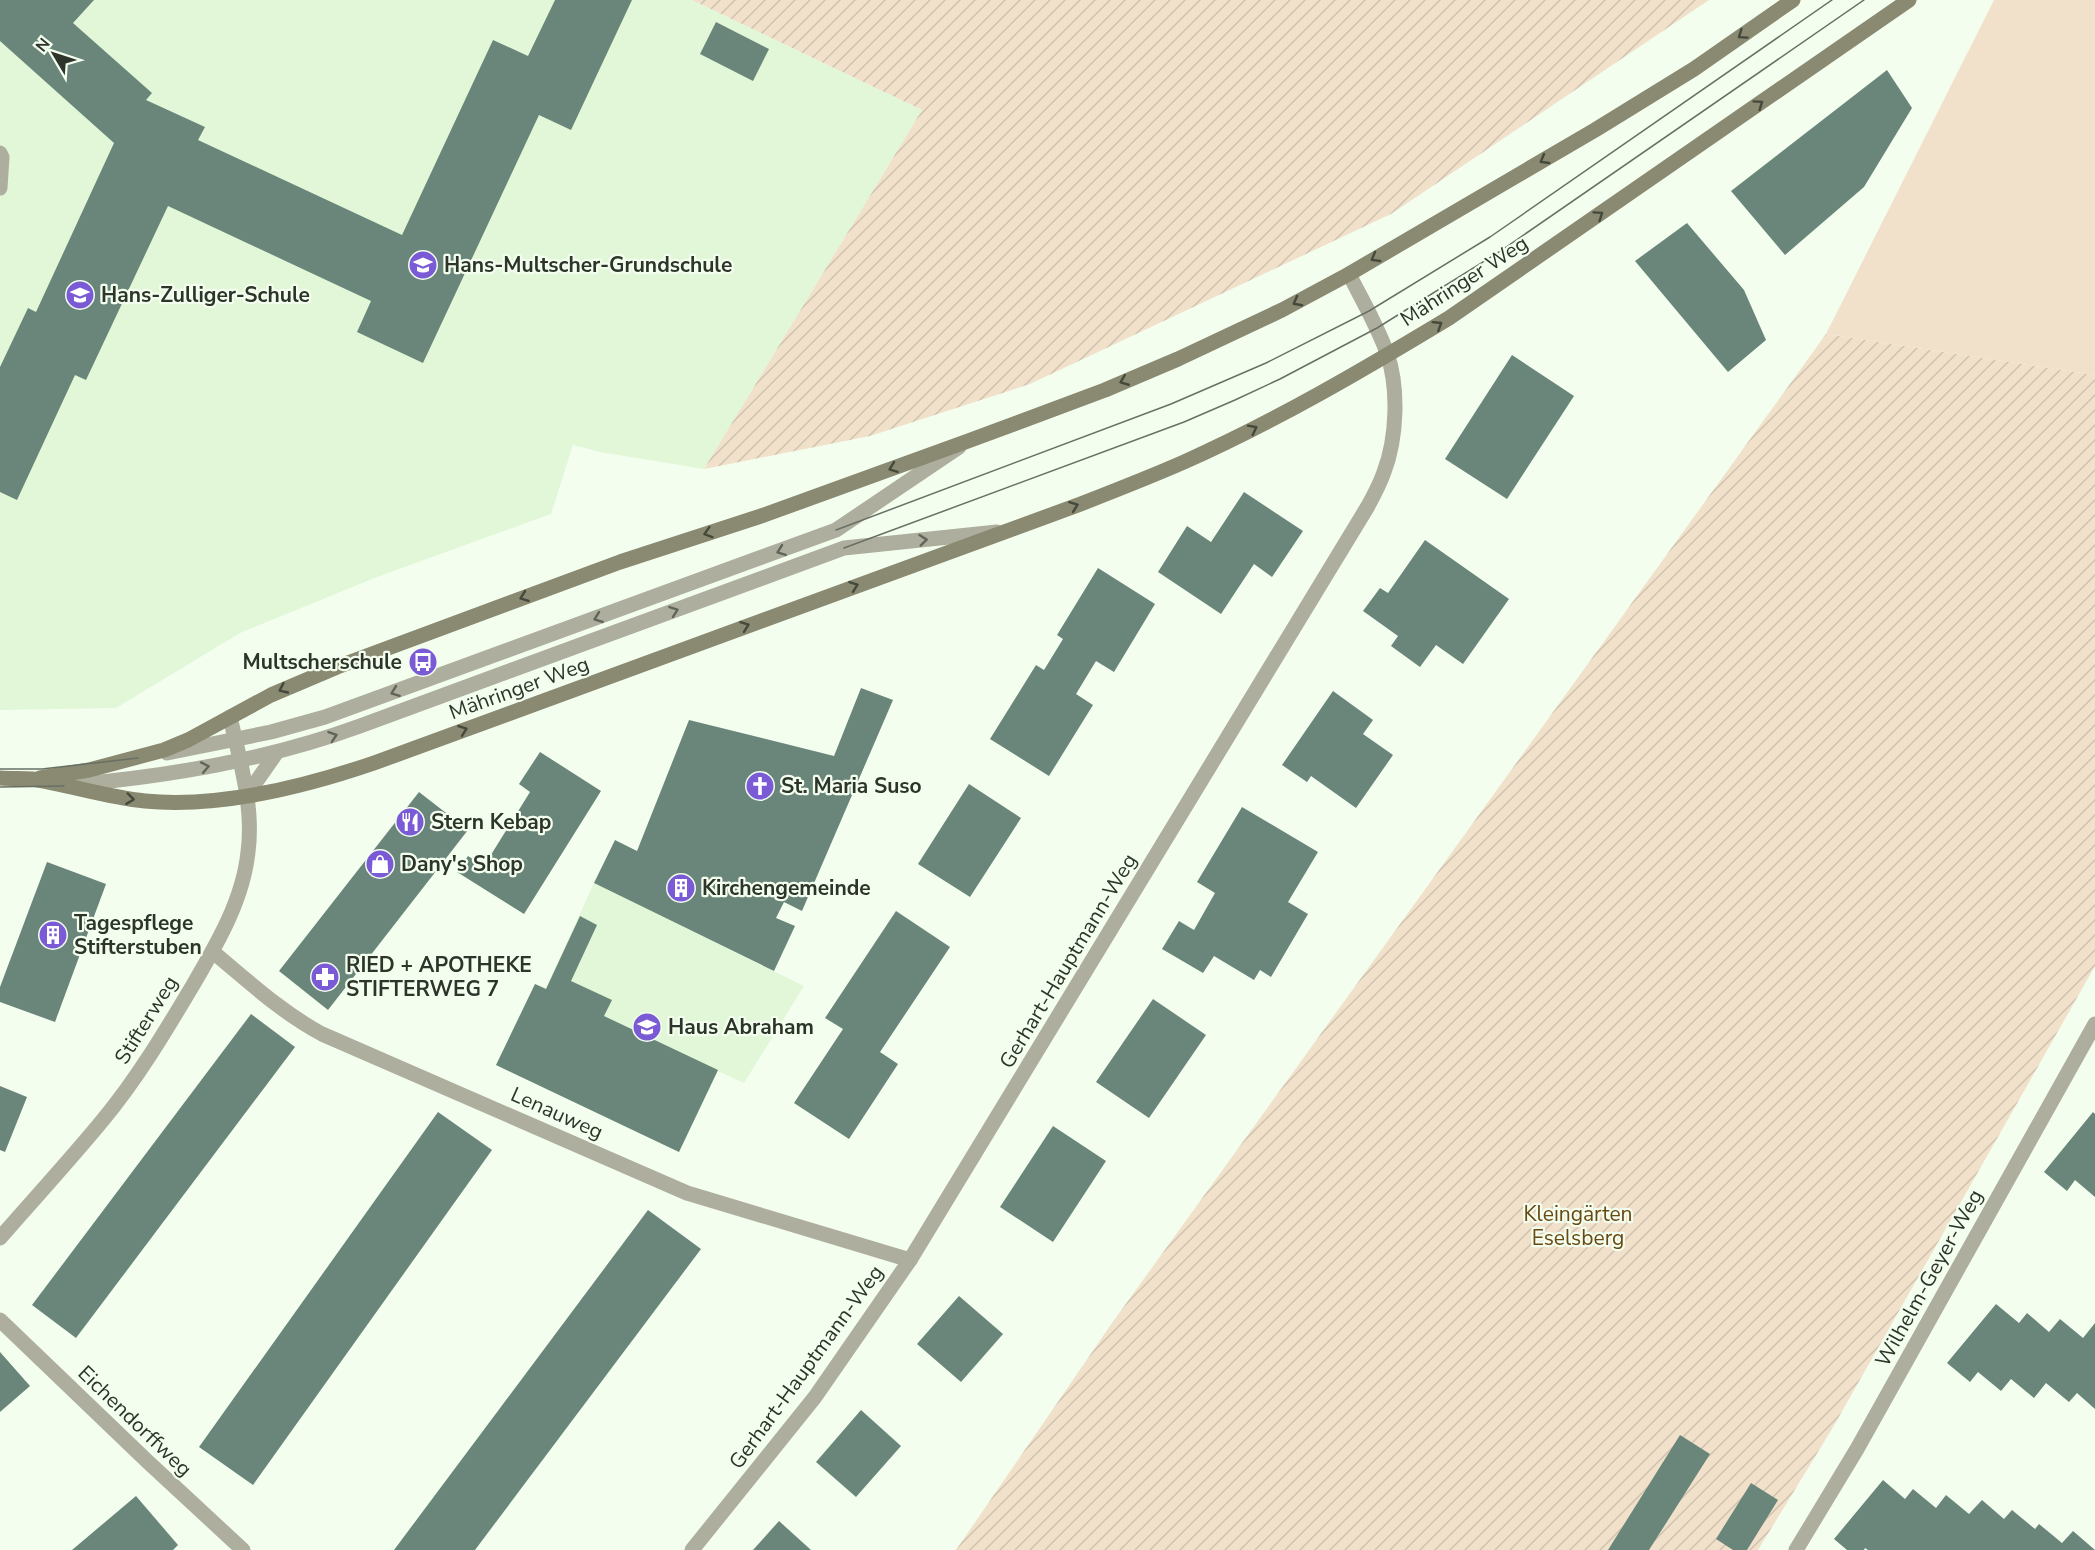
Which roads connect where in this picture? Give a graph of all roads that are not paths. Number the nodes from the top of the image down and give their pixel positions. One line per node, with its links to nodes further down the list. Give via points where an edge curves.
1 (1793, 0): 5 (street, Mähringer Weg, one-way to 5, via 1638,104)
2 (1909, 0): 6 (street, Mähringer Weg, one-way to 2, via 1509,278)
3 (0, 153): 4 (street)
4 (0, 188)
5 (1349, 274): 6 (street, Gerhart-Hauptmann-Weg); 7 (street, Mähringer Weg, one-way to 7, via 1179,359)
6 (1388, 355): 8 (street, Mähringer Weg, one-way to 6, via 1185,462); 21 (street, Gerhart-Hauptmann-Weg, via 1394,393 1393,435 1385,471 1368,506)
7 (968, 441): 9 (street, Mähringer Weg, one-way to 9, via 620,562 337,667 271,694); 10 (street, Mähringer Weg, one-way to 10, via 836,530 325,717)
8 (1006, 531): 11 (street, Mähringer Weg, one-way to 8, via 333,736 844,548); 17 (street, Mähringer Weg, one-way to 8, via 301,785 374,763)
9 (230, 717): 10 (street, Stifterweg); 12 (street, Mähringer Weg, via 188,740)
10 (235, 740): 12 (street, Mähringer Weg); 13 (street, Stifterweg)
11 (277, 752): 13 (street, Mähringer Weg); 17 (street)
12 (138, 758): 15 (street, Mähringer Weg)
13 (240, 760): 16 (street, Mähringer Weg, one-way to 13); 17 (street, Stifterweg)
14 (0, 778): 15 (street, Mähringer Weg)
15 (31, 779): 16 (street, Mähringer Weg)
16 (64, 786): 17 (street, Mähringer Weg, one-way to 17, via 148,801)
17 (247, 795): 18 (street, Stifterweg, via 248,854 236,902)
18 (213, 952): 20 (street, Stifterweg, via 110,1111); 21 (street, Lenauweg, via 300,1023 322,1034 687,1193)
19 (2095, 1024): 25 (street, Wilhelm-Geyer-Weg, via 1857,1449)
20 (0, 1238)
21 (910, 1260): 24 (street, Gerhart-Hauptmann-Weg, via 815,1397)
22 (0, 1320): 23 (street, Eichendorffweg)
23 (243, 1550)
24 (692, 1550)
25 (1796, 1550)

